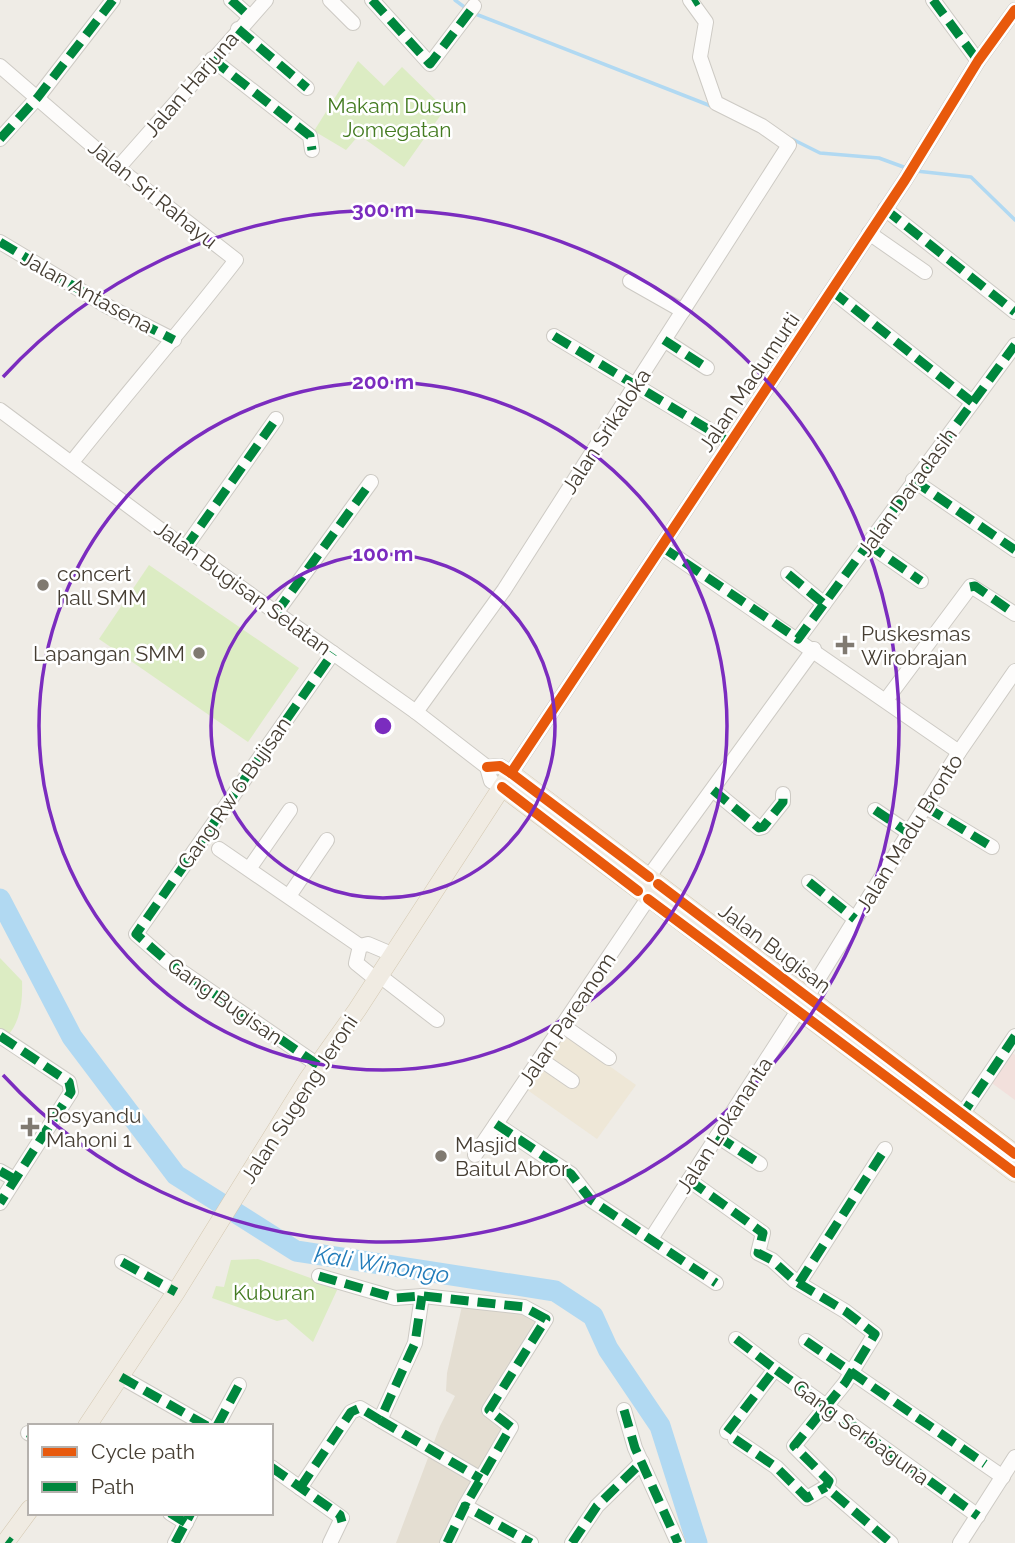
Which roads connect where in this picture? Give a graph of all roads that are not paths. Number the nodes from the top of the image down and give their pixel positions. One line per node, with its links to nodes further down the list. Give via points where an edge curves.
1 (113, 0): 17 (street)
2 (231, 0): 10 (street)
3 (266, 0): 10 (street, Jalan Harjuna)
4 (330, 0): 11 (street)
5 (372, 0): 8 (street, via 430,64)
6 (933, 0): 14 (street)
7 (694, 1): 27 (street, Jalan Srikaloka, via 706,22 700,57 720,106 789,145)
8 (474, 6)
9 (1015, 10): 14 (street, Jalan Madumurti)
10 (250, 17): 12 (street, Jalan Harjuna)
11 (353, 23)
12 (239, 29): 13 (street, Jalan Harjuna); 16 (street)
13 (212, 59): 19 (street, via 310,136); 20 (street, Jalan Harjuna)
14 (978, 61): 21 (street, Jalan Madumurti)
15 (0, 66): 17 (street, Jalan Sri Rahayu)
16 (307, 88)
17 (38, 97): 18 (street); 20 (street, Jalan Sri Rahayu)
18 (0, 139)
19 (312, 150)
20 (118, 169): 30 (street, Jalan Sri Rahayu, via 236,260)
21 (885, 209): 22 (street, Jalan Madumurti); 28 (street)
22 (869, 233): 24 (street); 26 (street, Jalan Madumurti)
23 (0, 242): 30 (street, Jalan Antasena, via 104,306)
24 (925, 272)
25 (630, 281): 27 (street)
26 (832, 291): 35 (street); 38 (street, Jalan Madumurti)
27 (683, 311): 31 (street, Jalan Srikaloka)
28 (1015, 312)
29 (554, 336): 34 (street)
30 (174, 340): 39 (street, Jalan Sri Rahayu, via 141,374)
31 (664, 340): 33 (street); 34 (street, Jalan Srikaloka)
32 (1015, 345): 35 (street, Jalan Daradasih)
33 (707, 368)
34 (636, 384): 38 (street); 55 (street, Jalan Srikaloka, via 504,590)
35 (972, 402): 40 (street, Jalan Daradasih)
36 (0, 410): 39 (street, Jalan Bugisan Selatan)
37 (276, 419): 44 (street)
38 (731, 443): 43 (street, Jalan Madumurti)
39 (72, 463): 44 (street, Jalan Bugisan Selatan)
40 (913, 480): 42 (street, Jalan Daradasih); 45 (street)
41 (370, 482): 49 (street)
42 (868, 544): 47 (street); 48 (street, Jalan Daradasih)
43 (662, 547): 51 (street); 57 (street, Jalan Madumurti)
44 (185, 548): 49 (street, Jalan Bugisan Selatan)
45 (1015, 550)
46 (788, 573): 48 (street)
47 (921, 581)
48 (824, 604): 51 (street, Jalan Daradasih)
49 (276, 613): 52 (street, Jalan Bugisan Selatan)
50 (1015, 614): 54 (street, via 971,586)
51 (806, 644): 54 (street); 58 (street, Jalan Daradasih); 69 (street, Jalan Daradasih)
52 (333, 653): 55 (street, Jalan Bugisan Selatan); 72 (street, Gang Rw 6 Bujisan)
53 (1015, 671): 56 (street, Jalan Madu Bronto)
54 (886, 700): 56 (street)
55 (416, 712): 57 (street, Jalan Bugisan Selatan, via 486,766 491,781)
56 (959, 752): 60 (street, Jalan Madu Bronto)
57 (507, 780): 69 (main road, Jalan Bugisan); 74 (main road, Jalan Sugeng Jeroni)
58 (713, 790): 59 (street, via 759,828 783,802); 69 (street, Jalan Daradasih)
59 (783, 794)
60 (926, 807): 63 (street, Jalan Madu Bronto); 65 (street)
61 (290, 810): 67 (street)
62 (875, 810): 63 (street)
63 (909, 833): 71 (street, Jalan Madu Bronto)
64 (327, 840): 70 (street)
65 (992, 847)
66 (219, 849): 67 (street)
67 (249, 869): 70 (street)
68 (809, 882): 71 (street)
69 (644, 885): 76 (main road, Jalan Bugisan); 78 (street, Jalan Pareanom)
70 (289, 896): 73 (street)
71 (855, 919): 76 (street, Jalan Madu Bronto)
72 (136, 934): 83 (street, Gang Bugisan, via 168,962)
73 (360, 946): 74 (street, via 368,944); 75 (street, via 356,963)
74 (394, 955): 75 (main road, Jalan Sugeng Jeroni)
75 (378, 978): 77 (street); 83 (main road, Jalan Sugeng Jeroni)
76 (802, 1004): 85 (main road, Jalan Bugisan); 87 (street, Jalan Lokananta)
77 (437, 1020)
78 (562, 1025): 81 (street); 82 (street, Jalan Pareanom)
79 (0, 1036): 94 (street, via 71,1087 69,1097)
80 (1015, 1036): 85 (street)
81 (609, 1058)
82 (540, 1059): 84 (street); 86 (street, Jalan Pareanom)
83 (318, 1065): 102 (main road, Jalan Sugeng Jeroni)
84 (572, 1081)
85 (959, 1120): 89 (main road, Jalan Bugisan); 93 (main road, Jalan Bugisan)
86 (496, 1124): 90 (street, Jalan Pareanom); 97 (street, via 570,1174 591,1200)
87 (717, 1136): 91 (street); 95 (street, Jalan Lokananta)
88 (885, 1149): 101 (street)
89 (1015, 1154)
90 (475, 1155)
91 (760, 1164)
92 (0, 1171): 94 (street)
93 (1015, 1173)
94 (14, 1179): 96 (street)
95 (689, 1180): 97 (street, Jalan Lokananta); 101 (street, via 763,1233 758,1253)
96 (0, 1203)
97 (651, 1238): 100 (street)
98 (122, 1262): 102 (street)
99 (319, 1276): 103 (street, via 395,1298)
100 (716, 1283)
101 (799, 1283): 107 (street, via 873,1331 871,1343)
102 (176, 1292): 108 (main road, Jalan Sugeng Jeroni)
103 (422, 1296): 112 (street, via 415,1343); 120 (street, via 524,1307 545,1320 489,1410 511,1427)
104 (736, 1339): 106 (street)
105 (807, 1341): 107 (street)
106 (775, 1369): 110 (street, Gang Serbaguna); 121 (street, Gang Serbaguna, via 731,1436 776,1467 807,1498)
107 (852, 1372): 110 (street); 119 (street)
108 (121, 1377): 113 (main road, Jalan Sugeng Jeroni); 114 (street)
109 (239, 1385): 115 (street)
110 (827, 1407): 121 (street, via 794,1446 829,1481); 125 (street, Gang Serbaguna)
111 (624, 1410): 117 (street)
112 (380, 1420): 120 (street); 122 (street, via 360,1408 351,1412)
113 (88, 1424)
114 (203, 1424)
115 (218, 1424)
116 (1015, 1457): 119 (street)
117 (642, 1462): 132 (street, via 597,1506); 133 (street)
118 (273, 1468): 122 (street)
119 (1003, 1477): 125 (street)
120 (481, 1479): 123 (street)
121 (826, 1487): 134 (street)
122 (300, 1488): 129 (street, via 340,1515 342,1522)
123 (466, 1506): 130 (street); 131 (street)
124 (28, 1512): 127 (main road)
125 (978, 1516): 135 (street)
126 (188, 1518): 128 (street)
127 (8, 1542)
128 (175, 1543)
129 (330, 1543)
130 (447, 1543)
131 (531, 1543)
132 (572, 1543)
133 (678, 1543)
134 (891, 1543)
135 (960, 1543)

